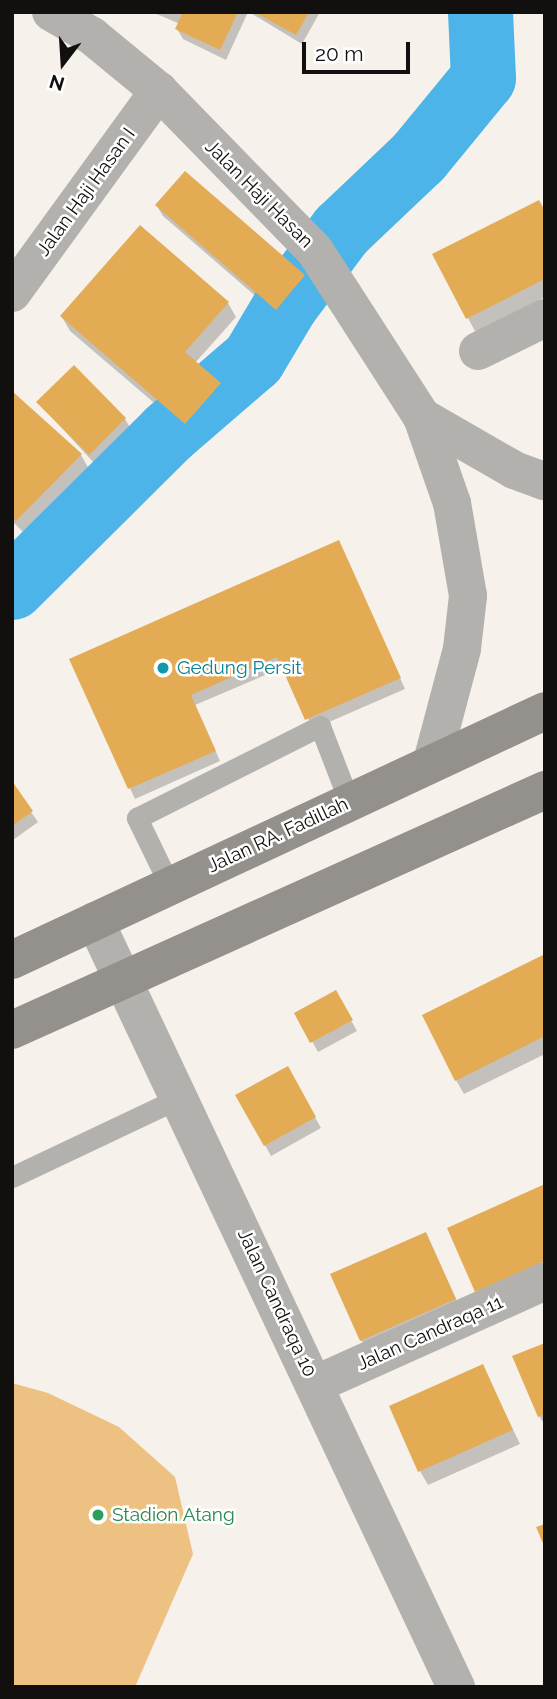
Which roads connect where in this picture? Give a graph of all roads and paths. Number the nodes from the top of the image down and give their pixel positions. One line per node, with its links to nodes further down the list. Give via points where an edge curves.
1 (51, 12): 2 (street, Jalan Haji Hasan)
2 (94, 24): 3 (street, Jalan Haji Hasan)
3 (159, 91): 4 (street, Jalan Haji Hasan I); 7 (street, Jalan Haji Hasan, via 314,251)
4 (12, 293)
5 (545, 318): 6 (street)
6 (478, 351)
7 (422, 417): 8 (street, Jalan Haji Hasan, via 514,470); 10 (street, Jalan Haji Hasan, via 452,503 468,596 462,649)
8 (545, 481)
9 (545, 711): 10 (main road, Jalan RA. Fadillah)
10 (432, 762): 12 (main road, Jalan RA. Fadillah)
11 (545, 790): 16 (main road)
12 (349, 801): 13 (main road, Jalan RA. Fadillah); 13 (lane, via 320,726 137,818)
13 (170, 886): 14 (main road, Jalan RA. Fadillah)
14 (95, 921): 15 (main road, Jalan RA. Fadillah); 16 (street, Jalan Candraqa 10)
15 (12, 960)
16 (123, 977): 17 (main road); 18 (street, Jalan Candraqa 10)
17 (12, 1030)
18 (181, 1097): 19 (lane); 21 (street, Jalan Candraqa 10)
19 (12, 1177)
20 (545, 1281): 21 (street, Jalan Candraqa 11)
21 (314, 1385): 22 (street, Jalan Candraqa 10)
22 (445, 1678)

